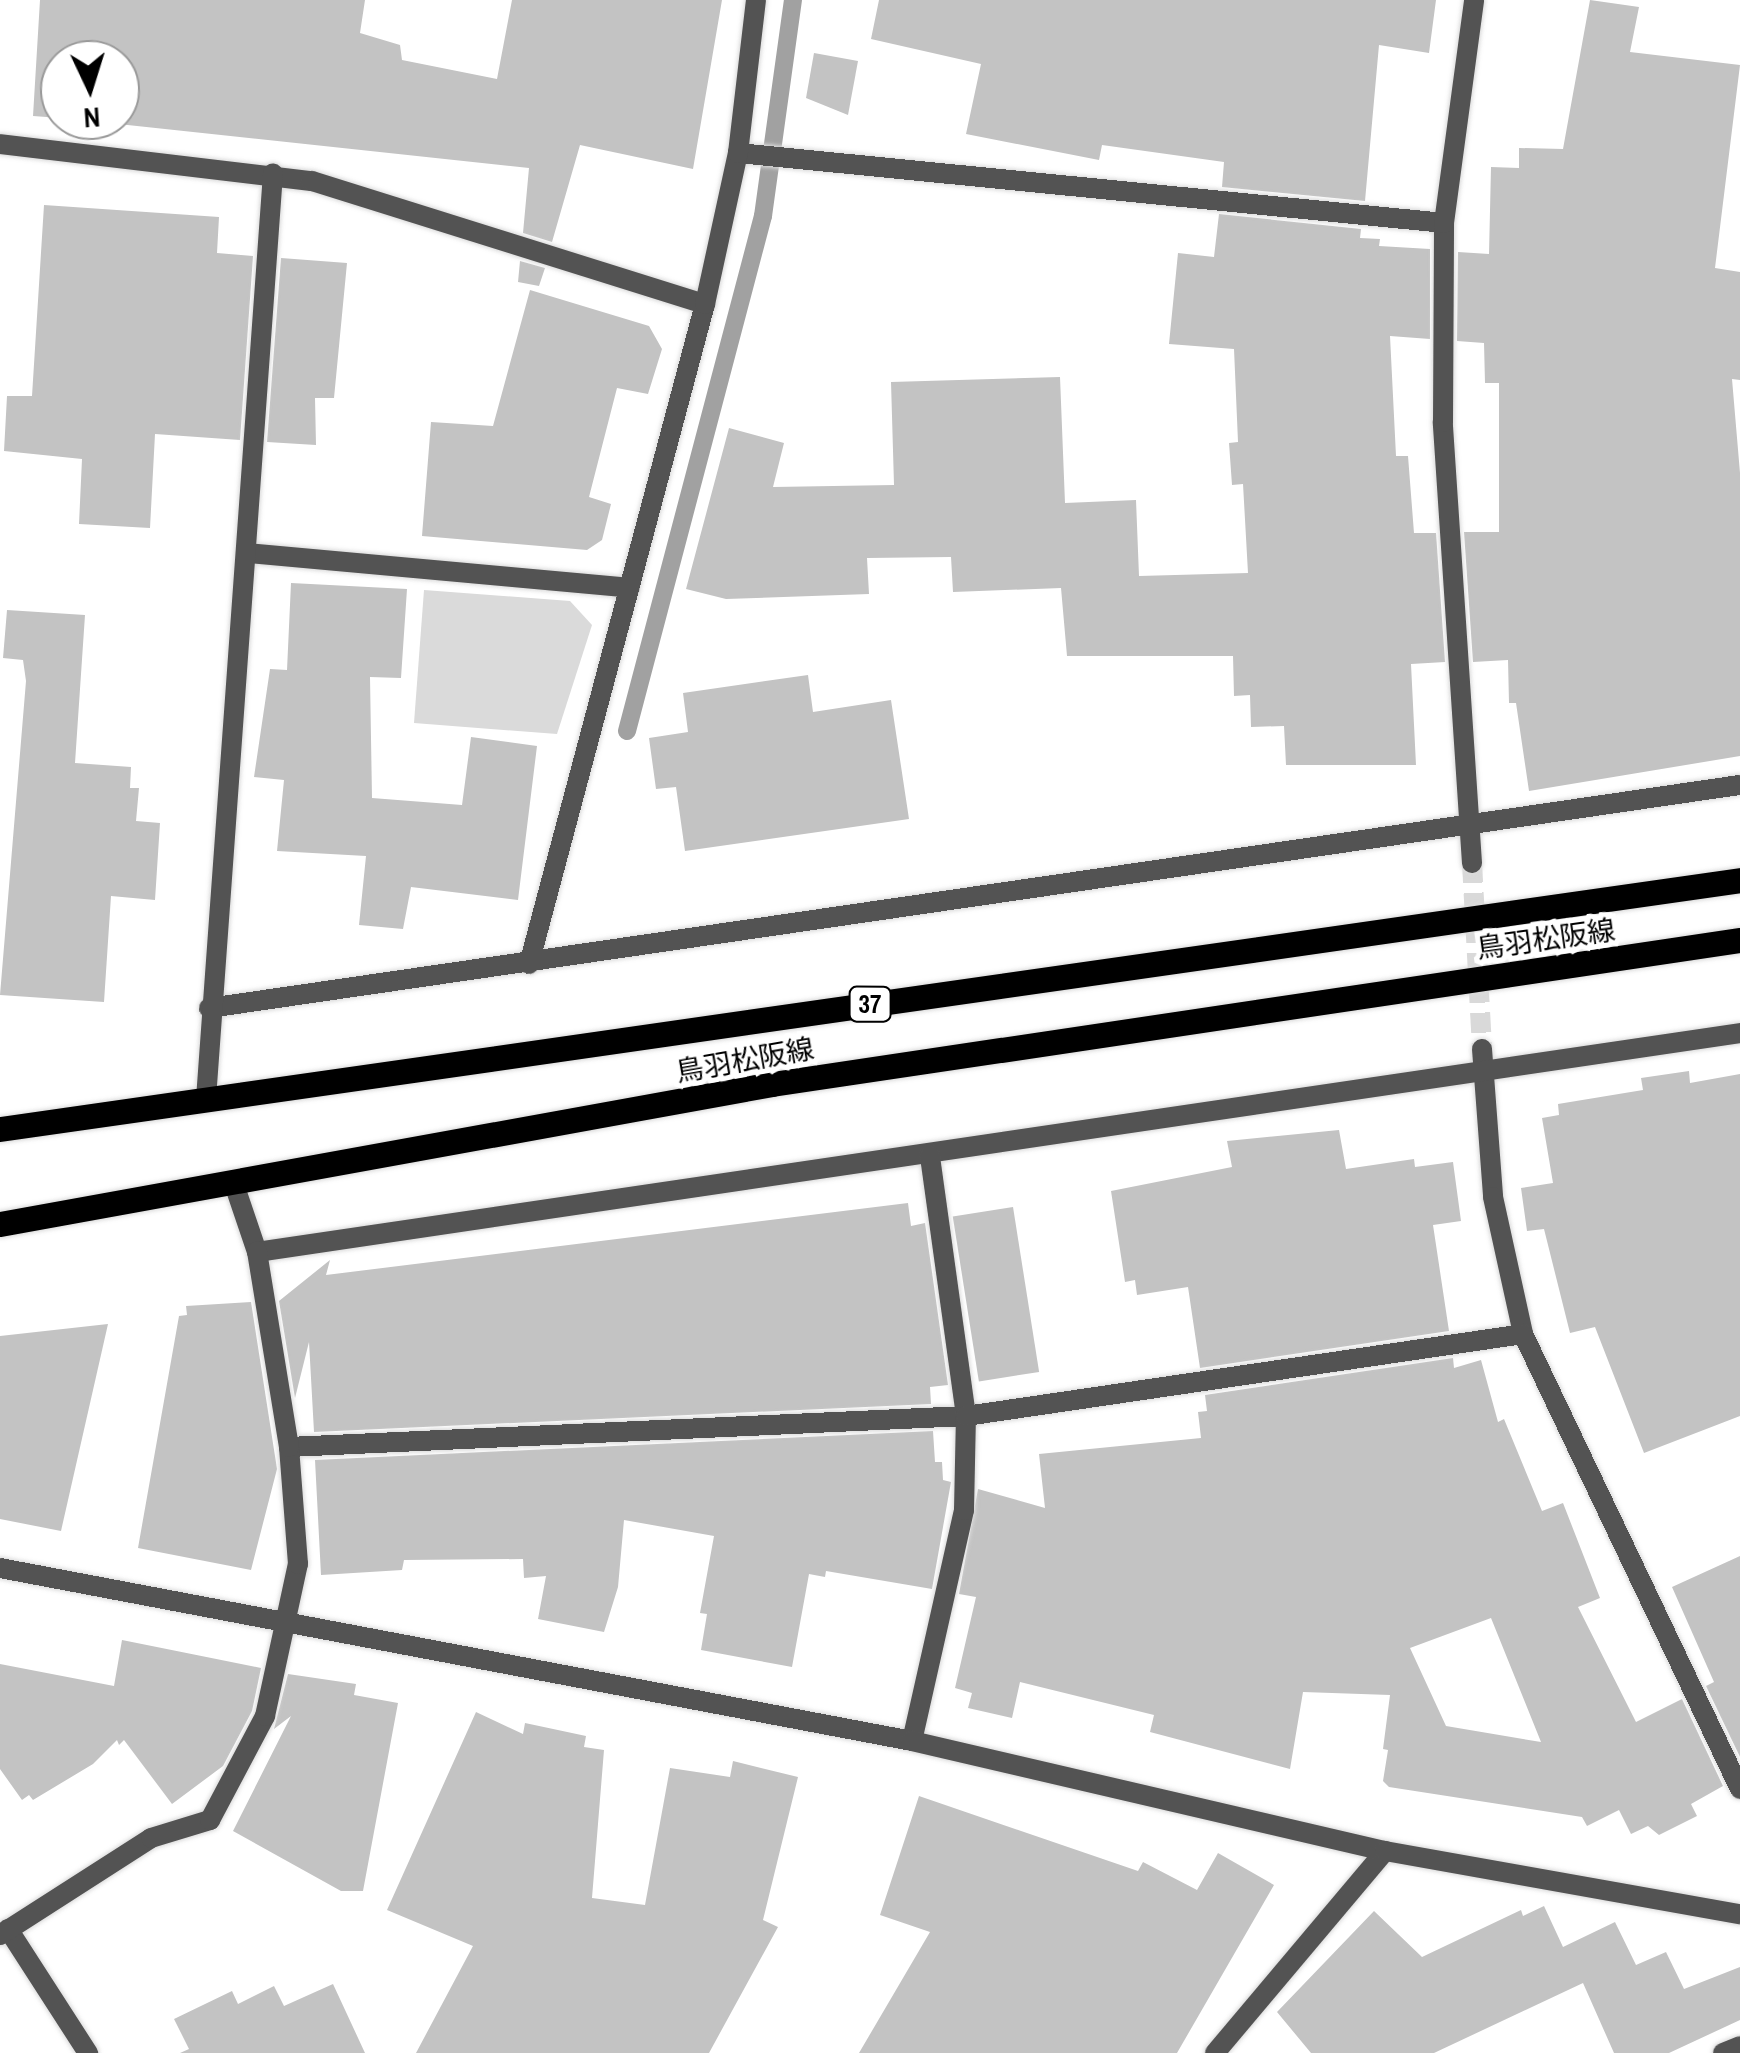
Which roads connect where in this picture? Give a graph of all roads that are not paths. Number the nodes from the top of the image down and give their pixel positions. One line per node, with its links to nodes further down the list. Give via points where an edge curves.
1 (756, 0): 4 (street)
2 (1474, 0): 6 (street)
3 (0, 144): 5 (street)
4 (744, 154): 6 (street); 7 (street)
5 (273, 173): 7 (street); 8 (street)
6 (1444, 223): 11 (street, via 1443,422)
7 (705, 304): 9 (street)
8 (248, 554): 9 (street); 16 (street)
9 (630, 588): 15 (street)
10 (1740, 785): 11 (street)
11 (1470, 823): 12 (street); 15 (street)
12 (1472, 863)
13 (1740, 880): 20 (main road, 鳥羽松阪線 / 37)
14 (1740, 940): 23 (main road, 鳥羽松阪線, via 772,1084)
15 (529, 964): 16 (street)
16 (209, 1008): 20 (street)
17 (1740, 1033): 19 (street)
18 (1482, 1049): 19 (street)
19 (1484, 1073): 22 (street); 26 (street, via 1493,1197)
20 (206, 1099): 21 (main road, 鳥羽松阪線 / 37)
21 (0, 1129)
22 (930, 1155): 25 (street); 27 (street)
23 (233, 1180): 24 (main road, 鳥羽松阪線); 25 (street)
24 (0, 1224)
25 (257, 1252): 28 (street)
26 (1523, 1334): 27 (street); 32 (street)
27 (966, 1416): 28 (street); 31 (street, via 964,1510)
28 (288, 1447): 30 (street, via 298,1564)
29 (0, 1568): 30 (street)
30 (285, 1622): 31 (street); 35 (street, via 265,1716 210,1820 151,1838)
31 (912, 1741): 33 (street)
32 (1740, 1789)
33 (1385, 1852): 34 (street); 38 (street)
34 (1740, 1914)
35 (4, 1932): 37 (street)
36 (1740, 2046): 39 (street)
37 (88, 2053)
38 (1215, 2053)
39 (1723, 2053)

